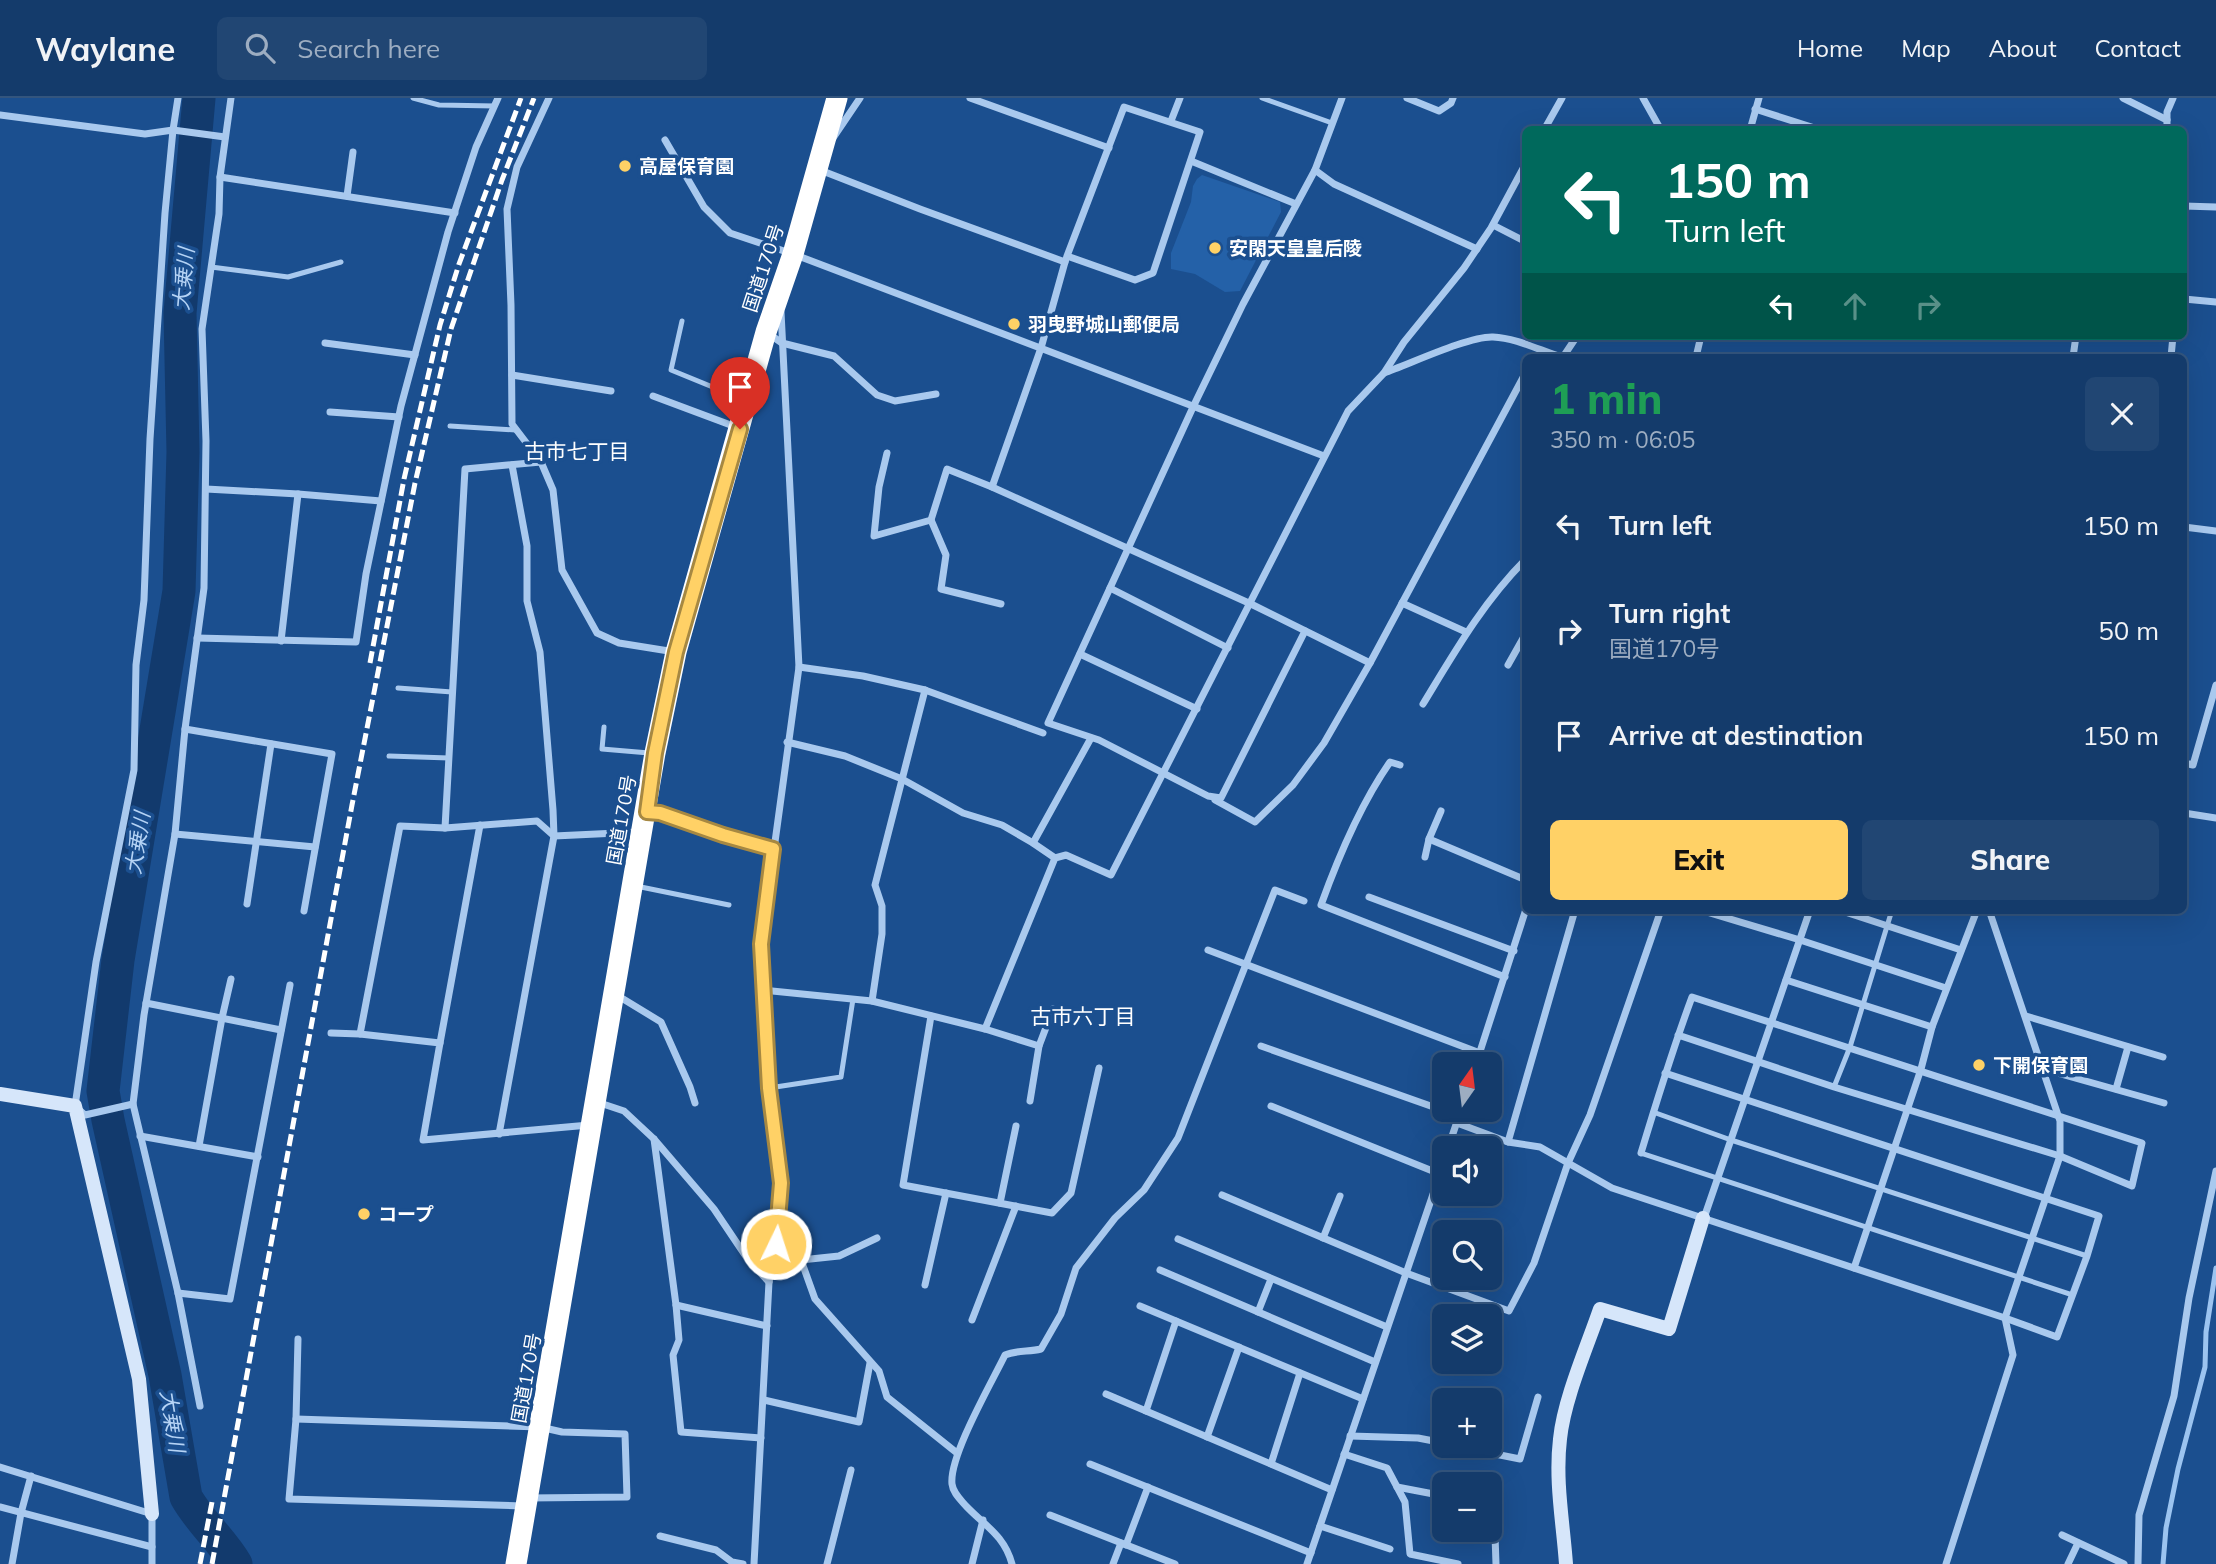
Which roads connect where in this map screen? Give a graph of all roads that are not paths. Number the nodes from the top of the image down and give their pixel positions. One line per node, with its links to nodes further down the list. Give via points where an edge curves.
1 (178, 98): 31 (street)
2 (230, 98): 32 (street)
3 (413, 98): 19 (lane, via 439,105)
4 (549, 98): 62 (street, via 517,167 508,209)
5 (837, 98): 36 (highway, 国道170号)
6 (860, 98): 36 (street)
7 (970, 98): 34 (street)
8 (1122, 98): 20 (street)
9 (1180, 98): 24 (street)
10 (1262, 98): 25 (lane)
11 (1342, 98): 25 (street)
12 (1407, 98): 13 (street, via 1439,111)
13 (1453, 98)
14 (1562, 98): 26 (street)
15 (1643, 98): 27 (street)
16 (1759, 98): 21 (street)
17 (2123, 98): 23 (street)
18 (2173, 98): 23 (street)
19 (497, 102): 45 (street, via 476,147)
20 (1124, 107): 24 (street); 34 (street)
21 (1755, 109): 28 (street); 29 (street)
22 (0, 115): 31 (street, via 145,134)
23 (2167, 120): 30 (street)
24 (1171, 121): 37 (street, via 1200,132)
25 (1332, 122): 38 (street)
26 (1546, 126)
27 (1659, 126)
28 (1751, 126)
29 (1808, 126)
30 (2167, 126)
31 (173, 130): 32 (street); 206 (street, via 150,439 144,600 136,664 134,770 96,961)
32 (225, 137): 40 (street)
33 (665, 140): 49 (street, via 704,207 730,233)
34 (1109, 148): 50 (street)
35 (354, 152): 41 (street)
36 (819, 160): 49 (highway, 国道170号); 50 (street, via 920,209)
37 (1191, 161): 42 (street); 50 (street, via 1153,273 1135,281)
38 (1315, 170): 42 (street); 48 (street, via 1334,184)
39 (1522, 171): 46 (street)
40 (220, 177): 41 (street); 52 (street)
41 (347, 196): 45 (street)
42 (1296, 204): 68 (street)
43 (2187, 206): 44 (street)
44 (2216, 207)
45 (455, 213): 60 (street)
46 (1493, 225): 47 (street); 48 (street)
47 (1522, 240)
48 (1477, 249): 61 (street)
49 (793, 254): 56 (highway, 国道170号, via 780,290); 58 (street)
50 (1066, 259): 58 (street)
51 (341, 262): 52 (lane, via 288,277)
52 (211, 267): 79 (street, via 202,329)
53 (2187, 299): 54 (street)
54 (2216, 302)
55 (682, 321): 67 (lane, via 671,370)
56 (774, 338): 65 (street, via 834,356 877,395 895,401); 67 (highway, 国道170号); 101 (street)
57 (326, 343): 60 (street)
58 (1041, 348): 68 (street); 78 (street)
59 (1536, 353): 61 (street, via 1512,340 1491,337)
60 (415, 355): 70 (street)
61 (1384, 373): 75 (street, via 1348,411)
62 (512, 374): 64 (street); 73 (street, via 512,424)
63 (1522, 379): 88 (street)
64 (611, 390)
65 (936, 394)
66 (653, 396): 72 (street)
67 (748, 402): 72 (highway, 国道170号)
68 (1194, 405): 75 (street); 85 (street)
69 (330, 412): 70 (street)
70 (399, 417): 81 (street)
71 (450, 426): 73 (lane)
72 (740, 429): 97 (highway, 国道170号)
73 (516, 430): 76 (street)
74 (887, 453): 82 (street, via 874,536)
75 (1324, 456): 90 (street)
76 (541, 462): 77 (street); 97 (street, via 553,490 562,570 597,633 619,643)
77 (512, 465): 105 (street, via 465,469); 129 (street, via 527,546 527,601 540,652)
78 (992, 486): 82 (street, via 947,468); 85 (street)
79 (206, 489): 80 (street); 93 (street, via 204,588)
80 (298, 494): 81 (street); 95 (street)
81 (381, 501): 95 (street, via 356,642)
82 (931, 520): 89 (street, via 946,555 941,589)
83 (2187, 527): 84 (street)
84 (2216, 531)
85 (1128, 550): 87 (street); 90 (street)
86 (1522, 563): 92 (street)
87 (1110, 589): 96 (street); 98 (street)
88 (1402, 603): 92 (street); 99 (street)
89 (1000, 604)
90 (1251, 604): 91 (street); 96 (street)
91 (1305, 631): 99 (street); 121 (street, via 1220,798)
92 (1466, 632): 106 (street)
93 (197, 638): 95 (street); 109 (street)
94 (1522, 639): 100 (street)
95 (281, 641)
96 (1228, 648): 107 (street)
97 (676, 652): 114 (highway, 国道170号)
98 (1080, 654): 107 (street); 111 (street, via 1048,723)
99 (1370, 663): 121 (street, via 1324,743 1293,785 1255,822)
100 (1508, 665)
101 (799, 667): 104 (street); 112 (street)
102 (2216, 685): 117 (street, via 2193,765)
103 (398, 688): 105 (lane)
104 (925, 690): 110 (street); 120 (street)
105 (452, 692): 116 (street)
106 (1423, 704)
107 (1197, 709): 119 (street)
108 (604, 727): 114 (lane, via 602,749)
109 (185, 729): 113 (street); 128 (street)
110 (1042, 733)
111 (1091, 738): 119 (street); 132 (street)
112 (787, 742): 120 (street, via 845,756); 134 (street)
113 (271, 744): 131 (street); 133 (street, via 332,754)
114 (655, 753): 125 (highway, 国道170号)
115 (389, 756): 116 (lane)
116 (449, 758): 127 (street)
117 (2187, 764)
118 (1400, 765): 160 (street, via 1390,762 1370,791 1321,905)
119 (1164, 773): 121 (street); 135 (street, via 1111,875 1066,856)
120 (902, 779): 132 (street, via 963,813 1002,825); 168 (street, via 875,885 882,906 882,934)
121 (1208, 796)
122 (1441, 811): 130 (street)
123 (2187, 813): 124 (street)
124 (2216, 818)
125 (645, 822): 129 (street); 134 (street, via 660,813); 138 (highway, 国道170号)
126 (480, 825): 127 (street); 129 (street, via 537,821); 182 (street)
127 (445, 828): 180 (street, via 400,826)
128 (175, 834): 131 (street); 169 (street)
129 (554, 836): 213 (street)
130 (1429, 839): 136 (street); 137 (street)
131 (256, 840): 133 (street); 141 (street)
132 (1033, 842): 135 (street)
133 (315, 847): 143 (street)
134 (773, 849): 165 (street, via 761,944)
135 (1055, 858): 177 (street)
136 (1424, 858)
137 (1522, 878)
138 (633, 885): 142 (lane); 166 (highway, 国道170号)
139 (1369, 897): 157 (street)
140 (1304, 901): 159 (street, via 1275,890)
141 (247, 904)
142 (729, 905)
143 (304, 911)
144 (1525, 914): 157 (street)
145 (1574, 914): 217 (street)
146 (1660, 914): 223 (street, via 1590,1115)
147 (1716, 914): 154 (street)
148 (1809, 914): 154 (street)
149 (1851, 914): 153 (street)
150 (1890, 914): 153 (lane)
151 (1975, 914): 156 (street)
152 (1990, 914): 173 (street)
153 (1886, 926): 156 (street); 158 (lane)
154 (1800, 940): 158 (street); 162 (street)
155 (1208, 950): 159 (street)
156 (1961, 950): 164 (street)
157 (1514, 951): 160 (street)
158 (1874, 964): 164 (street); 170 (lane)
159 (1245, 965): 187 (street); 278 (street, via 1178,1138 1144,1189 1076,1268 1061,1314 1041,1349 1005,1355)
160 (1505, 977): 187 (street)
161 (231, 979): 174 (street)
162 (1786, 980): 170 (street); 175 (street)
163 (290, 985): 178 (street)
164 (1946, 988): 176 (street)
165 (762, 990): 167 (street); 195 (street)
166 (615, 994): 200 (highway, 国道170号); 201 (street, via 661,1022)
167 (853, 999): 168 (street); 195 (lane, via 841,1077)
168 (872, 1001): 172 (street)
169 (146, 1003): 174 (street); 203 (street)
170 (1863, 1005): 176 (street); 185 (lane)
171 (1053, 1009): 183 (street)
172 (931, 1016): 177 (street); 228 (street, via 903,1185)
173 (2026, 1016): 186 (street); 192 (street)
174 (222, 1018): 178 (street); 218 (street)
175 (1772, 1022): 181 (street, via 1692,997); 185 (street); 189 (street)
176 (1931, 1027): 191 (street)
177 (985, 1029): 183 (street)
178 (281, 1030): 222 (street)
179 (331, 1033): 180 (street)
180 (360, 1034): 182 (street)
181 (1678, 1035): 189 (street); 193 (street)
182 (440, 1043): 213 (street, via 423,1140)
183 (1039, 1046): 199 (street)
184 (1261, 1046): 205 (street)
185 (1850, 1047): 191 (street); 194 (lane)
186 (2127, 1047): 188 (street); 196 (street)
187 (1480, 1052)
188 (2163, 1057)
189 (1759, 1063): 194 (street); 198 (street)
190 (1099, 1068): 234 (street, via 1071,1193 1052,1213)
191 (1921, 1069): 207 (street); 209 (street)
192 (2043, 1069): 196 (street); 209 (street)
193 (1665, 1073): 198 (street); 208 (street)
194 (1834, 1087): 207 (street)
195 (769, 1088): 241 (street, via 781,1183)
196 (2116, 1089): 202 (street)
197 (0, 1094): 206 (street)
198 (1746, 1098): 216 (street); 219 (street)
199 (1030, 1101)
200 (596, 1102): 211 (highway, 国道170号); 215 (street, via 624,1111)
201 (695, 1103)
202 (2164, 1103)
203 (133, 1104): 206 (street); 214 (street)
204 (1271, 1106): 224 (street)
205 (1432, 1106)
206 (80, 1110): 293 (street, via 139,1379)
207 (1908, 1110): 219 (street); 221 (street)
208 (1653, 1112): 216 (lane); 220 (street)
209 (2059, 1115): 221 (street); 221 (street, via 2142,1143 2132,1186)
210 (1470, 1122): 217 (street)
211 (593, 1125): 213 (street); 273 (highway, 国道170号)
212 (1016, 1126): 233 (street)
213 (499, 1134)
214 (140, 1136): 218 (street); 251 (street)
215 (654, 1139): 249 (street); 253 (street)
216 (1731, 1140): 226 (street); 227 (lane)
217 (1508, 1142): 223 (street, via 1540,1147)
218 (199, 1146): 222 (street)
219 (1894, 1148): 227 (street); 232 (street)
220 (1641, 1153): 226 (lane)
221 (2060, 1156): 232 (street)
222 (258, 1157): 251 (street, via 230,1299)
223 (1568, 1164): 235 (street, via 1612,1188); 246 (street, via 1534,1263 1509,1311)
224 (1432, 1171)
225 (2216, 1171): 322 (street, via 2174,1396 2139,1514)
226 (1717, 1179): 235 (street); 236 (lane)
227 (1880, 1189): 236 (street); 237 (lane)
228 (946, 1193): 233 (street); 250 (street)
229 (1222, 1195): 239 (street)
230 (1340, 1196): 239 (street)
231 (1432, 1197): 246 (street)
232 (2046, 1198): 237 (street); 242 (street, via 2098,1216)
233 (1000, 1203): 234 (street)
234 (1016, 1206): 257 (street)
235 (1703, 1219): 244 (street); 318 (street, via 1669,1329 1600,1308 1560,1438 1558,1485)
236 (1867, 1227): 244 (street); 247 (lane)
237 (2032, 1237): 242 (lane); 247 (street)
238 (877, 1238): 243 (street, via 839,1256)
239 (1324, 1238): 246 (street)
240 (1178, 1239): 248 (street)
241 (776, 1244): 243 (street); 249 (street)
242 (2087, 1256): 252 (street)
243 (801, 1260): 264 (street, via 815,1299)
244 (1854, 1268): 256 (street)
245 (1160, 1270): 255 (street)
246 (1406, 1273): 260 (street)
247 (2019, 1277): 252 (lane); 256 (street)
248 (1272, 1279): 255 (street); 260 (street)
249 (768, 1282): 259 (street)
250 (925, 1285)
251 (178, 1293): 270 (street)
252 (2073, 1295): 256 (street, via 2057,1337)
253 (676, 1305): 259 (street); 276 (street, via 679,1340 673,1355 681,1432)
254 (1140, 1306): 258 (street)
255 (1258, 1312): 263 (street)
256 (2005, 1318): 319 (street, via 2013,1355)
257 (972, 1320)
258 (1176, 1321): 262 (street); 271 (street)
259 (767, 1326): 268 (street)
260 (1387, 1327): 263 (street)
261 (298, 1339): 272 (street)
262 (1239, 1347): 265 (street); 275 (street)
263 (1375, 1362): 269 (street)
264 (870, 1363): 268 (street, via 859,1423); 278 (street, via 879,1371 887,1397)
265 (1300, 1373): 269 (street); 282 (street)
266 (1106, 1394): 271 (street)
267 (1538, 1397): 280 (street, via 1520,1459)
268 (764, 1399): 276 (street)
269 (1363, 1399): 274 (street)
270 (200, 1406)
271 (1146, 1411): 275 (street)
272 (296, 1419): 273 (street); 290 (street, via 289,1499)
273 (540, 1427): 290 (highway, 国道170号); 290 (street, via 625,1434 627,1497)
274 (1350, 1436): 277 (street); 279 (street)
275 (1207, 1437): 282 (street)
276 (761, 1438): 309 (street)
277 (1432, 1441)
278 (957, 1453): 295 (street, via 952,1482 955,1493)
279 (1344, 1454): 287 (street, via 1387,1468); 288 (street)
280 (1502, 1455)
281 (1090, 1464): 286 (street)
282 (1271, 1464): 288 (street)
283 (0, 1467): 285 (street)
284 (851, 1470): 310 (street)
285 (31, 1476): 292 (street); 293 (street)
286 (1148, 1487): 301 (street); 304 (street)
287 (1397, 1487): 289 (street); 316 (street, via 1405,1502 1410,1554)
288 (1332, 1490): 296 (street)
289 (1432, 1494)
290 (527, 1502): 307 (highway, 国道170号)
291 (0, 1507): 292 (street)
292 (21, 1513): 302 (street); 305 (street)
293 (152, 1514): 302 (street)
294 (1050, 1515): 301 (street)
295 (984, 1520): 311 (street); 312 (street, via 1009,1552)
296 (1320, 1526): 303 (street); 304 (street)
297 (2062, 1535): 300 (street)
298 (660, 1536): 308 (street, via 716,1550)
299 (1495, 1542): 317 (street)
300 (2078, 1543): 320 (street); 321 (street)
301 (1124, 1544): 313 (street); 314 (street)
302 (152, 1547): 306 (street)
303 (1390, 1549)
304 (1311, 1553): 315 (street)
305 (12, 1564)
306 (152, 1564)
307 (516, 1564)
308 (743, 1564)
309 (754, 1564)
310 (827, 1564)
311 (972, 1564)
312 (1012, 1564)
313 (1113, 1564)
314 (1175, 1564)
315 (1307, 1564)
316 (1458, 1564)
317 (1496, 1564)
318 (1566, 1564)
319 (1946, 1564)
320 (2068, 1564)
321 (2124, 1564)
322 (2138, 1564)

